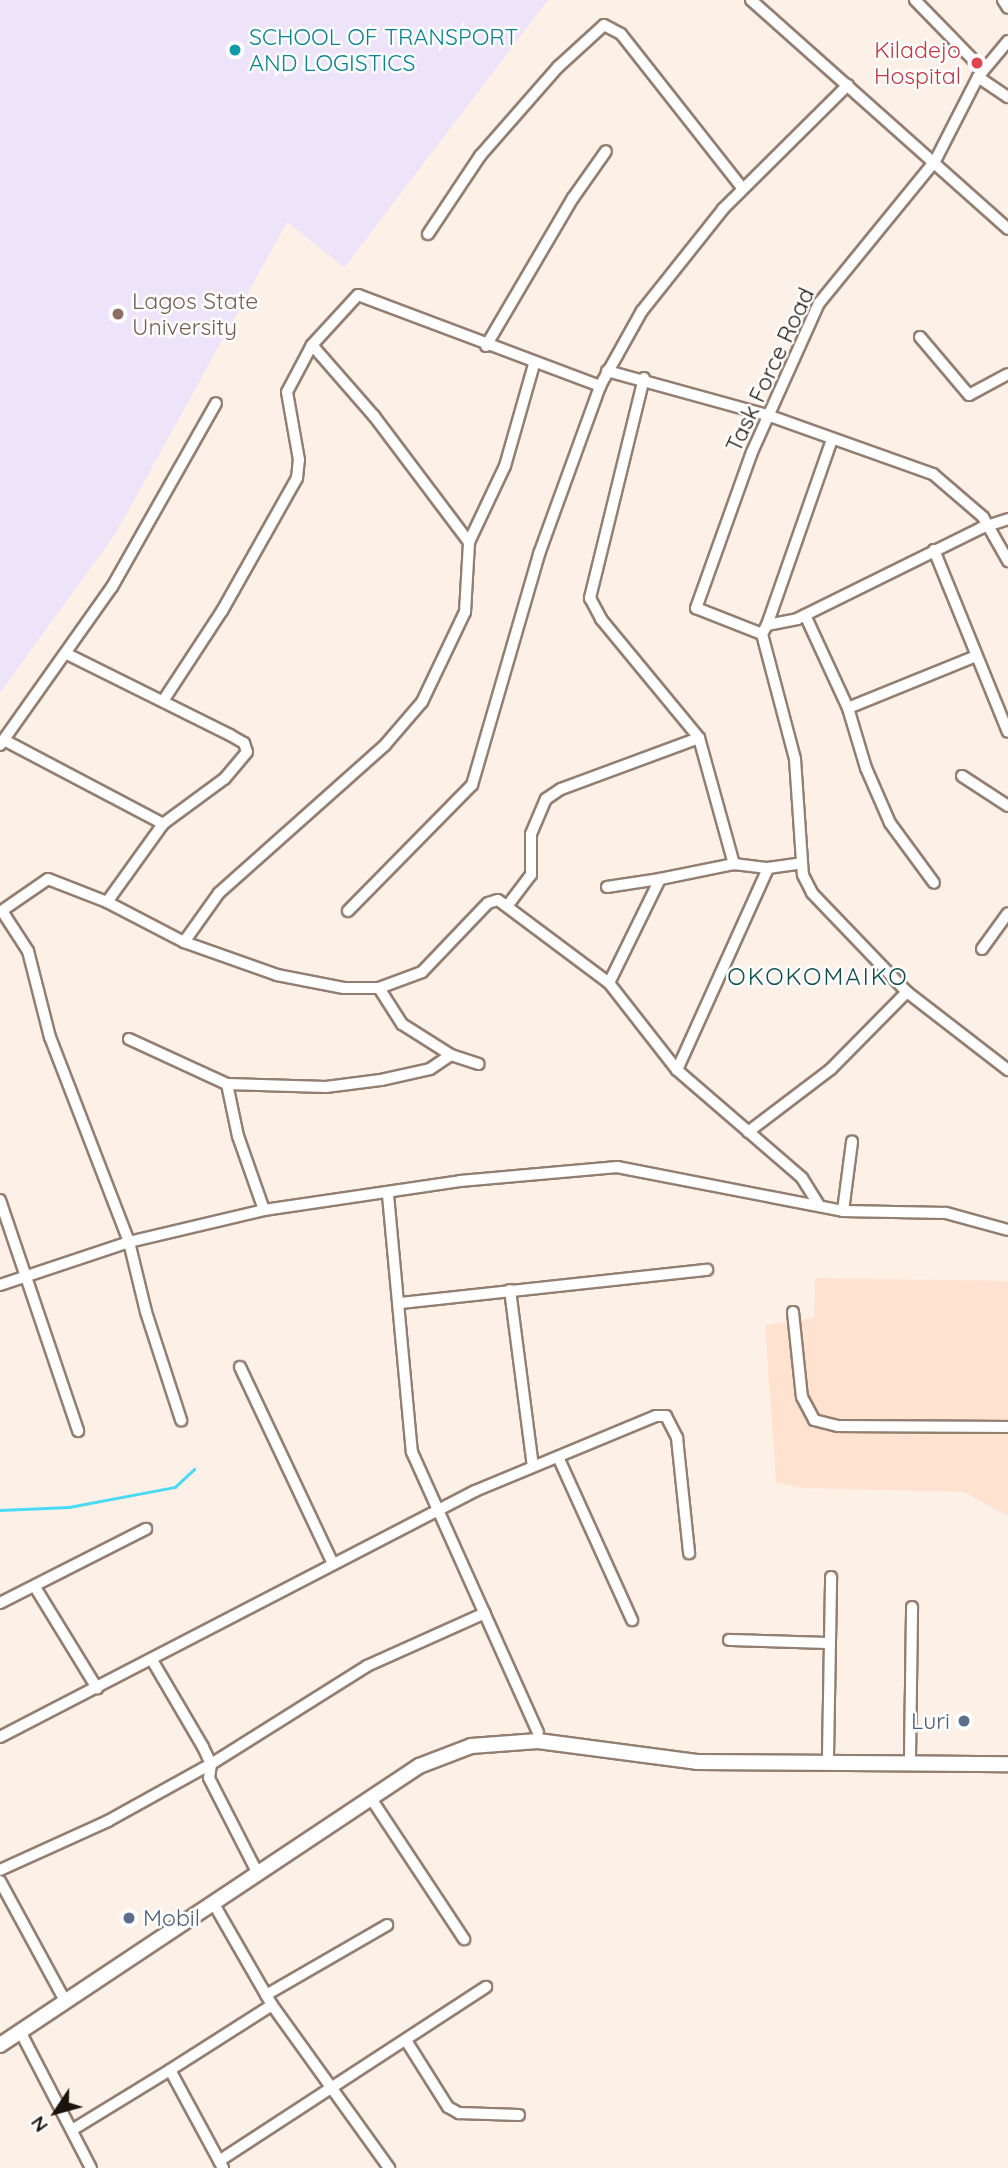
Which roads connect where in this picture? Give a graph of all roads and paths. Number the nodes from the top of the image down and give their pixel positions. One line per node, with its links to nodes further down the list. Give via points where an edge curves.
1 (751, 0): 7 (street)
2 (915, 0): 6 (street)
3 (1003, 0): 4 (street)
4 (1008, 8)
5 (1008, 41): 6 (street, Task Force Road)
6 (980, 74): 8 (street); 10 (street, Task Force Road)
7 (848, 85): 10 (street); 11 (street)
8 (1008, 97)
9 (606, 151): 16 (street)
10 (935, 161): 12 (street); 23 (street, Task Force Road, via 819,303)
11 (742, 188): 13 (street, via 621,34 604,24 558,67 480,156); 18 (street, via 642,312)
12 (1008, 229)
13 (428, 234)
14 (920, 337): 19 (street, via 969,395)
15 (312, 345): 16 (street, via 362,294); 27 (street, via 374,416); 34 (street, via 287,392 298,478 222,611)
16 (486, 346): 17 (street)
17 (534, 364): 21 (street); 27 (street, via 505,466)
18 (607, 371): 20 (street); 21 (street)
19 (1008, 374)
20 (644, 378): 23 (street); 37 (street, via 590,598 601,619)
21 (600, 386): 50 (street, via 540,554 472,785)
22 (216, 403): 32 (street, via 140,543)
23 (767, 415): 24 (street); 31 (street, Task Force Road, via 696,608)
24 (832, 439): 26 (street, via 933,474); 31 (street)
25 (1008, 519): 26 (street)
26 (989, 526): 28 (street); 29 (street)
27 (469, 542): 53 (street, via 465,612 422,702 385,746 219,893)
28 (934, 550): 30 (street); 33 (street)
29 (1008, 561)
30 (805, 615): 31 (street); 35 (street)
31 (765, 629): 42 (street, via 794,759)
32 (67, 654): 34 (street); 38 (street)
33 (976, 656): 35 (street); 36 (street)
34 (163, 701): 41 (street, via 237,739 247,752 224,779)
35 (848, 708): 46 (street, via 866,768 890,824)
36 (1008, 732)
37 (699, 738): 43 (street); 49 (street, via 561,789 546,799 531,834 531,876)
38 (2, 742): 41 (street)
39 (962, 776): 40 (street)
40 (1008, 806)
41 (163, 824): 48 (street)
42 (802, 863): 44 (street); 57 (street, via 803,875 822,905)
43 (734, 864): 44 (street); 45 (street)
44 (768, 867): 61 (street)
45 (660, 879): 47 (street); 55 (street)
46 (934, 883)
47 (607, 887)
48 (107, 902): 51 (street, via 48,879); 53 (street)
49 (508, 905): 55 (street); 56 (street, via 495,900 488,904 422,972)
50 (348, 911)
51 (1, 912): 72 (street, via 28,951 50,1037)
52 (1008, 913): 54 (street)
53 (184, 943): 56 (street, via 307,983)
54 (982, 949)
55 (609, 982): 61 (street)
56 (379, 988): 59 (street, via 402,1024)
57 (907, 992): 62 (street); 64 (street, via 831,1069)
58 (129, 1039): 63 (street)
59 (451, 1055): 60 (street); 63 (street, via 430,1069 381,1080 326,1087)
60 (479, 1064)
61 (677, 1070): 64 (street)
62 (1008, 1070)
63 (227, 1084): 69 (street, via 238,1136)
64 (748, 1132): 68 (street, via 802,1178)
65 (852, 1142): 70 (street)
66 (388, 1195): 68 (street, via 460,1181 617,1167); 69 (street); 77 (street)
67 (0, 1200): 74 (street)
68 (820, 1205): 70 (street)
69 (264, 1210): 72 (street)
70 (843, 1211): 71 (street, via 946,1213)
71 (1008, 1230)
72 (129, 1242): 74 (street); 80 (street)
73 (707, 1270): 76 (street)
74 (27, 1276): 75 (street); 82 (street)
75 (0, 1285)
76 (510, 1290): 77 (street); 84 (street)
77 (401, 1303): 85 (street, via 412,1452)
78 (793, 1312): 81 (street, via 802,1397 814,1420 838,1426)
79 (240, 1367): 88 (street)
80 (181, 1420)
81 (1008, 1427)
82 (78, 1431)
83 (559, 1460): 84 (street); 87 (street, via 644,1421 667,1416 677,1438); 94 (street)
84 (533, 1466): 85 (street, via 475,1491)
85 (438, 1514): 88 (street); 93 (street)
86 (146, 1529): 90 (street)
87 (689, 1553)
88 (332, 1562): 97 (street)
89 (831, 1577): 96 (street)
90 (35, 1587): 91 (street); 98 (street)
91 (0, 1603)
92 (912, 1607): 103 (street)
93 (485, 1613): 99 (street); 105 (street, via 367,1666)
94 (632, 1620)
95 (729, 1640): 96 (street)
96 (830, 1643): 102 (street)
97 (152, 1660): 98 (street); 105 (street)
98 (97, 1688): 100 (street)
99 (538, 1732): 102 (street, via 698,1752); 107 (street, via 497,1733 432,1754)
100 (0, 1737)
101 (1008, 1755): 103 (street)
102 (828, 1756): 103 (street)
103 (910, 1756)
104 (1008, 1763): 106 (street, via 697,1762 538,1741 498,1741 435,1758)
105 (211, 1764): 107 (street, via 209,1778); 108 (street, via 108,1821)
106 (372, 1800): 110 (street); 112 (street)
107 (256, 1868): 114 (street)
108 (0, 1870)
109 (0, 1881): 114 (street)
110 (215, 1906): 115 (street); 116 (street)
111 (387, 1925): 115 (street)
112 (464, 1939)
113 (486, 1987): 118 (street)
114 (63, 1997): 117 (street)
115 (268, 2000): 120 (street); 121 (street)
116 (21, 2033): 119 (street); 123 (street)
117 (0, 2036)
118 (407, 2042): 121 (street); 122 (street, via 448,2108 459,2113)
119 (0, 2045)
120 (170, 2070): 123 (street); 124 (street)
121 (332, 2087): 124 (street); 126 (street)
122 (519, 2115)
123 (72, 2130): 125 (street)
124 (221, 2165)
125 (91, 2168)
126 (389, 2168)

